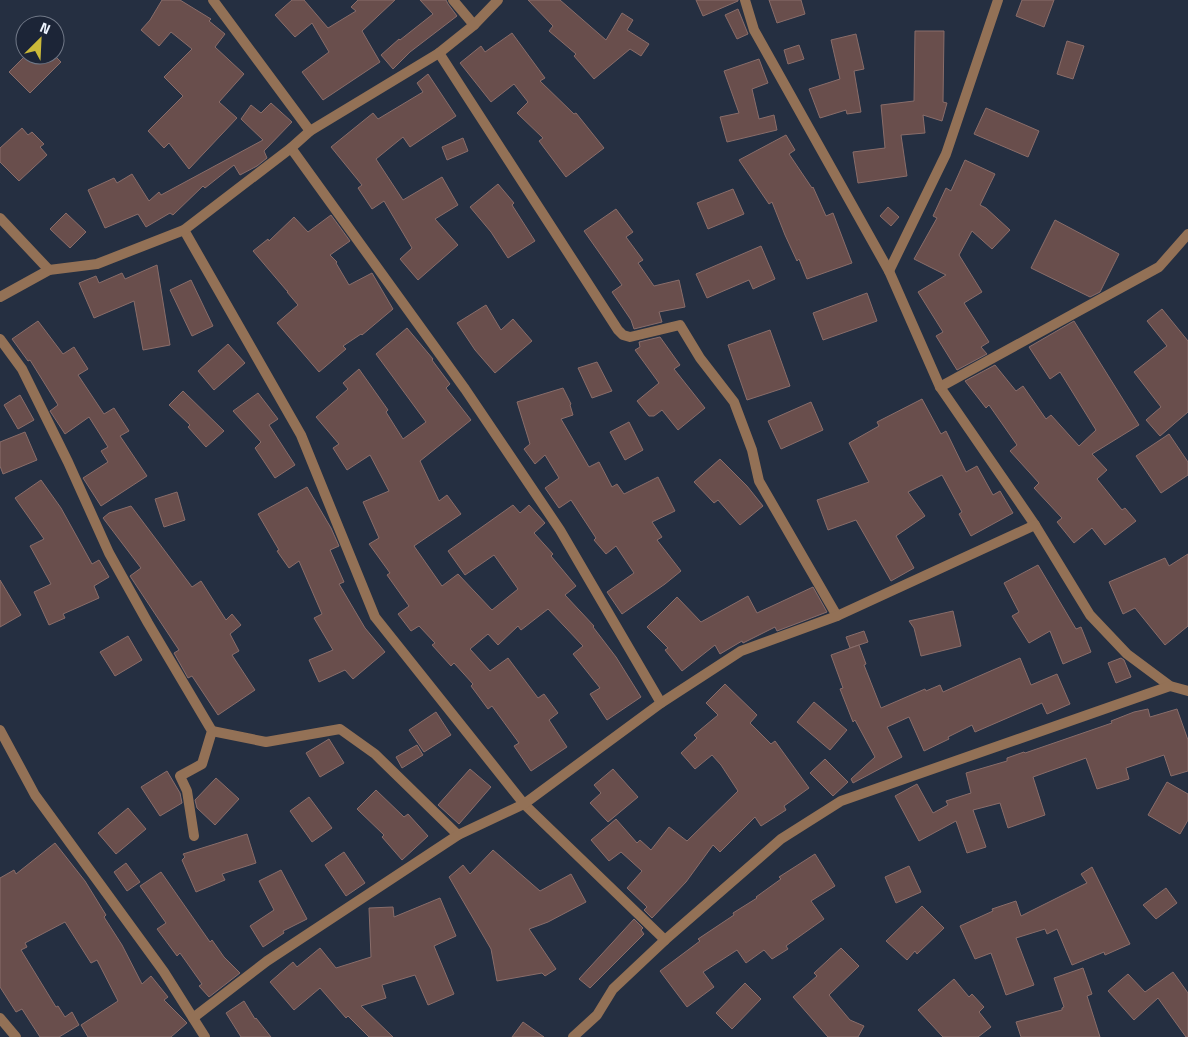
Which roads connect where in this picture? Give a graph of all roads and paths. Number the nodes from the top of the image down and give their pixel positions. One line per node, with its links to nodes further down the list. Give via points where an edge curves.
1 (213, 0): 8 (street)
2 (454, 0): 6 (street)
3 (498, 0): 6 (street)
4 (745, 0): 14 (street, via 754,30)
5 (998, 0): 14 (street, via 946,154)
6 (474, 25): 7 (street)
7 (438, 54): 8 (street); 19 (street, via 623,336 680,325 700,358 734,402 752,450 759,481)
8 (310, 131): 9 (street)
9 (291, 148): 11 (street); 22 (street, via 465,389 560,530)
10 (0, 218): 13 (street)
11 (184, 230): 13 (street, via 97,264); 25 (street, via 301,435 375,617)
12 (1188, 234): 17 (street, via 1159,267)
13 (49, 270): 15 (street)
14 (889, 271): 17 (street)
15 (0, 297)
16 (0, 339): 24 (street, via 22,369 109,553)
17 (940, 387): 18 (street)
18 (1035, 525): 19 (street); 20 (street, via 1090,615 1127,654)
19 (837, 616): 22 (street, via 742,651)
20 (1170, 686): 21 (street); 28 (street, via 841,801 781,839)
21 (1188, 691)
22 (661, 703): 25 (street)
23 (0, 730): 30 (street, via 35,795 164,972)
24 (212, 731): 26 (street, via 266,742 340,729 376,754); 27 (street, via 202,764 180,776 187,791)
25 (524, 804): 26 (street); 28 (street)
26 (458, 835): 30 (street, via 267,961)
27 (194, 836)
28 (666, 940): 33 (street, via 613,989 597,1015)
29 (0, 1018): 31 (street)
30 (193, 1018): 32 (street)
31 (16, 1037)
32 (205, 1037)
33 (573, 1037)

